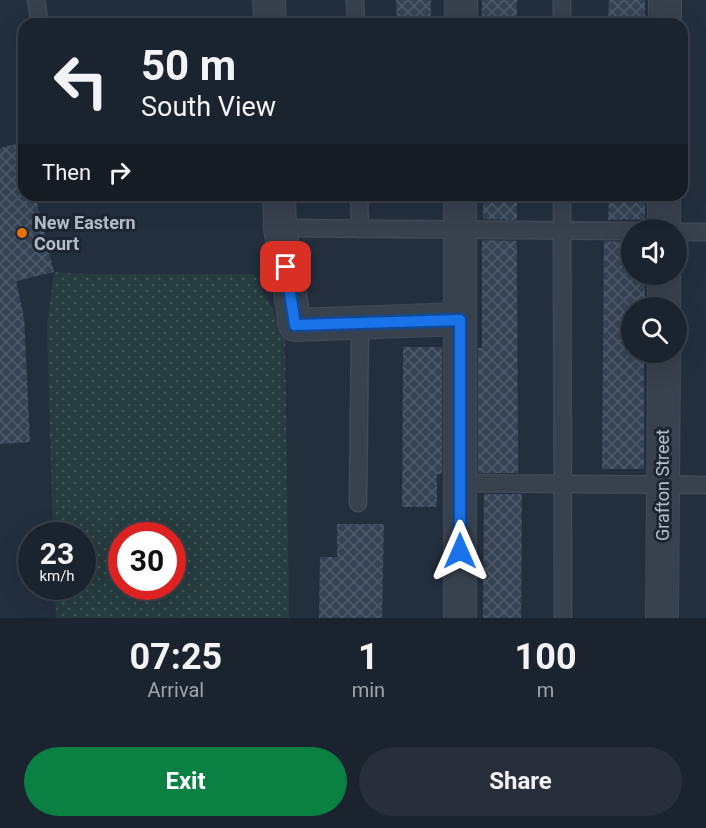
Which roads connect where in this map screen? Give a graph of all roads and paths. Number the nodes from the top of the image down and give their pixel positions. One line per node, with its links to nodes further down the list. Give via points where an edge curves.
1 (36, 0): 7 (lane)
2 (269, 0): 8 (street)
3 (356, 0): 9 (lane)
4 (461, 0): 10 (street)
5 (562, 0): 11 (lane)
6 (665, 0): 12 (street)
7 (38, 18)
8 (270, 18)
9 (356, 18)
10 (461, 18)
11 (562, 18)
12 (665, 18)
13 (279, 201): 19 (street)
14 (360, 201): 20 (lane)
15 (460, 201): 21 (street)
16 (562, 201): 22 (lane)
17 (664, 201): 18 (street)
18 (664, 219)
19 (280, 228): 20 (lane); 27 (street, via 295,325)
20 (360, 229): 21 (lane)
21 (460, 230): 22 (lane); 26 (street)
22 (562, 231): 23 (lane); 30 (lane)
23 (621, 231)
24 (687, 232): 25 (lane)
25 (706, 232)
26 (460, 320): 27 (street); 29 (street)
27 (360, 323): 33 (lane)
28 (664, 363): 31 (street, Grafton Street)
29 (460, 483): 30 (lane); 34 (street)
30 (563, 484): 31 (lane); 35 (lane)
31 (663, 484): 32 (lane); 36 (street, Grafton Street)
32 (706, 485)
33 (358, 503)
34 (460, 618)
35 (563, 618)
36 (662, 618)

